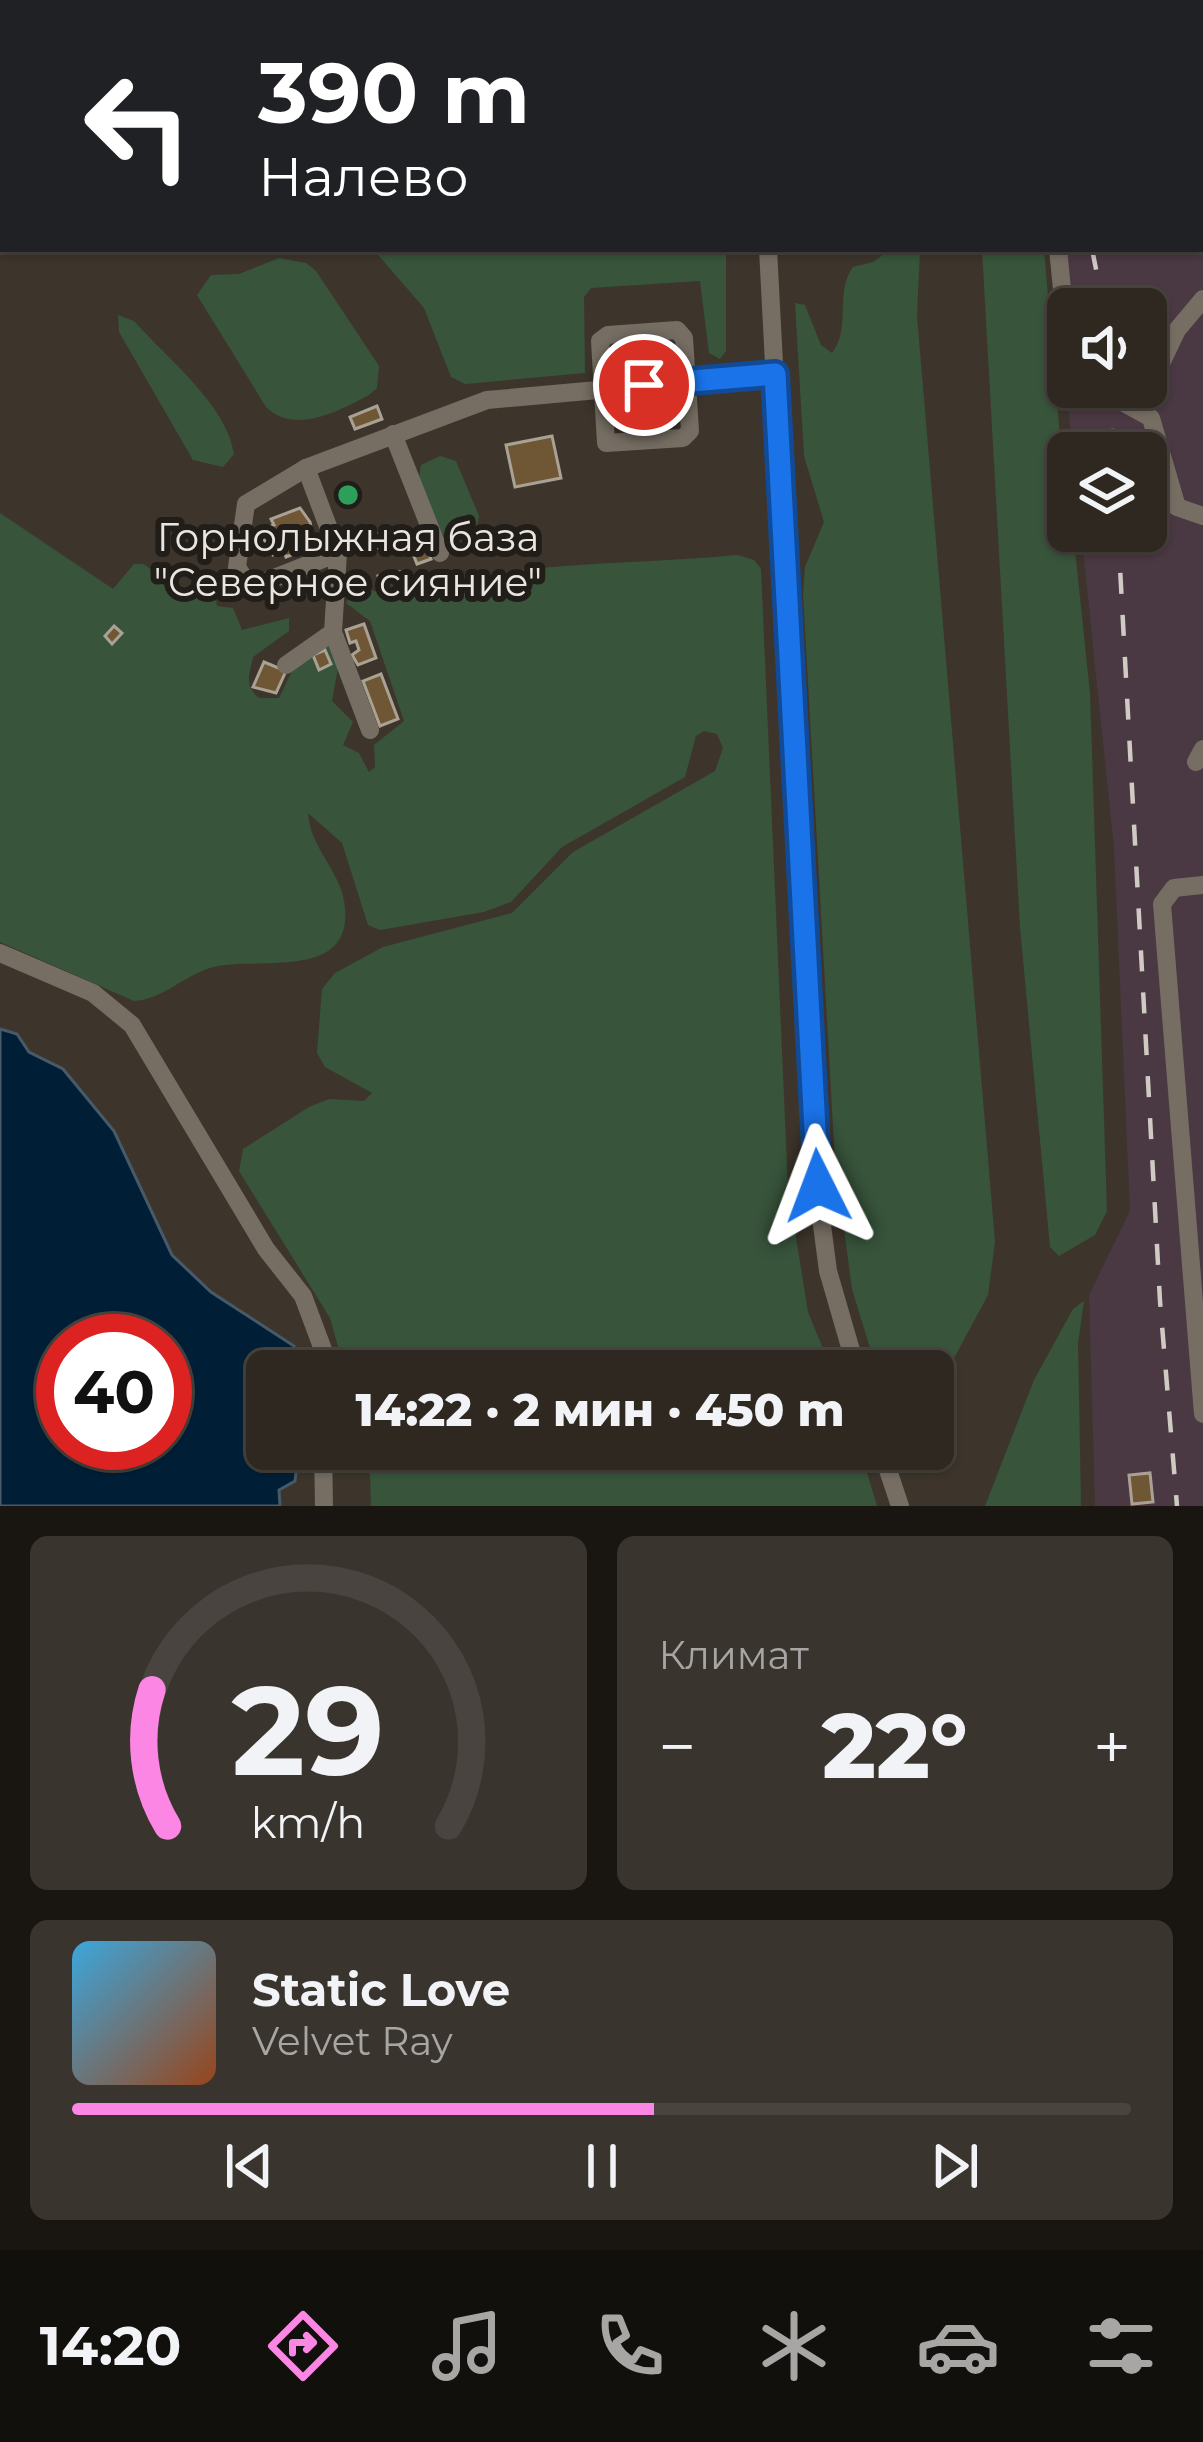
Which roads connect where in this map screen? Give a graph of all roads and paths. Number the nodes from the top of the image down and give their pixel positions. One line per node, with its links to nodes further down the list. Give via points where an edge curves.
1 (768, 252): 6 (street)
2 (1058, 252): 3 (street)
3 (1062, 288)
4 (1203, 299): 5 (street)
5 (1167, 348)
6 (775, 374): 7 (street); 21 (street, via 818,1186 828,1271)
7 (688, 381): 8 (street); 8 (street, via 681,333 650,331 600,341); 8 (street, via 687,436 616,445 604,438)
8 (600, 389): 10 (street, via 487,400)
9 (1133, 408): 12 (street, via 1156,426 1177,506)
10 (393, 434): 11 (street); 14 (street)
11 (306, 468): 13 (street); 13 (street, via 250,500 238,571 246,581 264,582)
12 (1203, 516)
13 (338, 553): 15 (street)
14 (440, 553)
15 (334, 632): 16 (street); 17 (street)
16 (286, 665)
17 (370, 730)
18 (1203, 885): 22 (street, via 1174,888 1162,904)
19 (0, 953): 20 (street, via 93,993 132,1025 266,1250 303,1296)
20 (323, 1350)
21 (850, 1350)
22 (1203, 1414)
23 (323, 1470): 25 (street)
24 (888, 1470): 26 (street)
25 (324, 1506)
26 (900, 1506)

